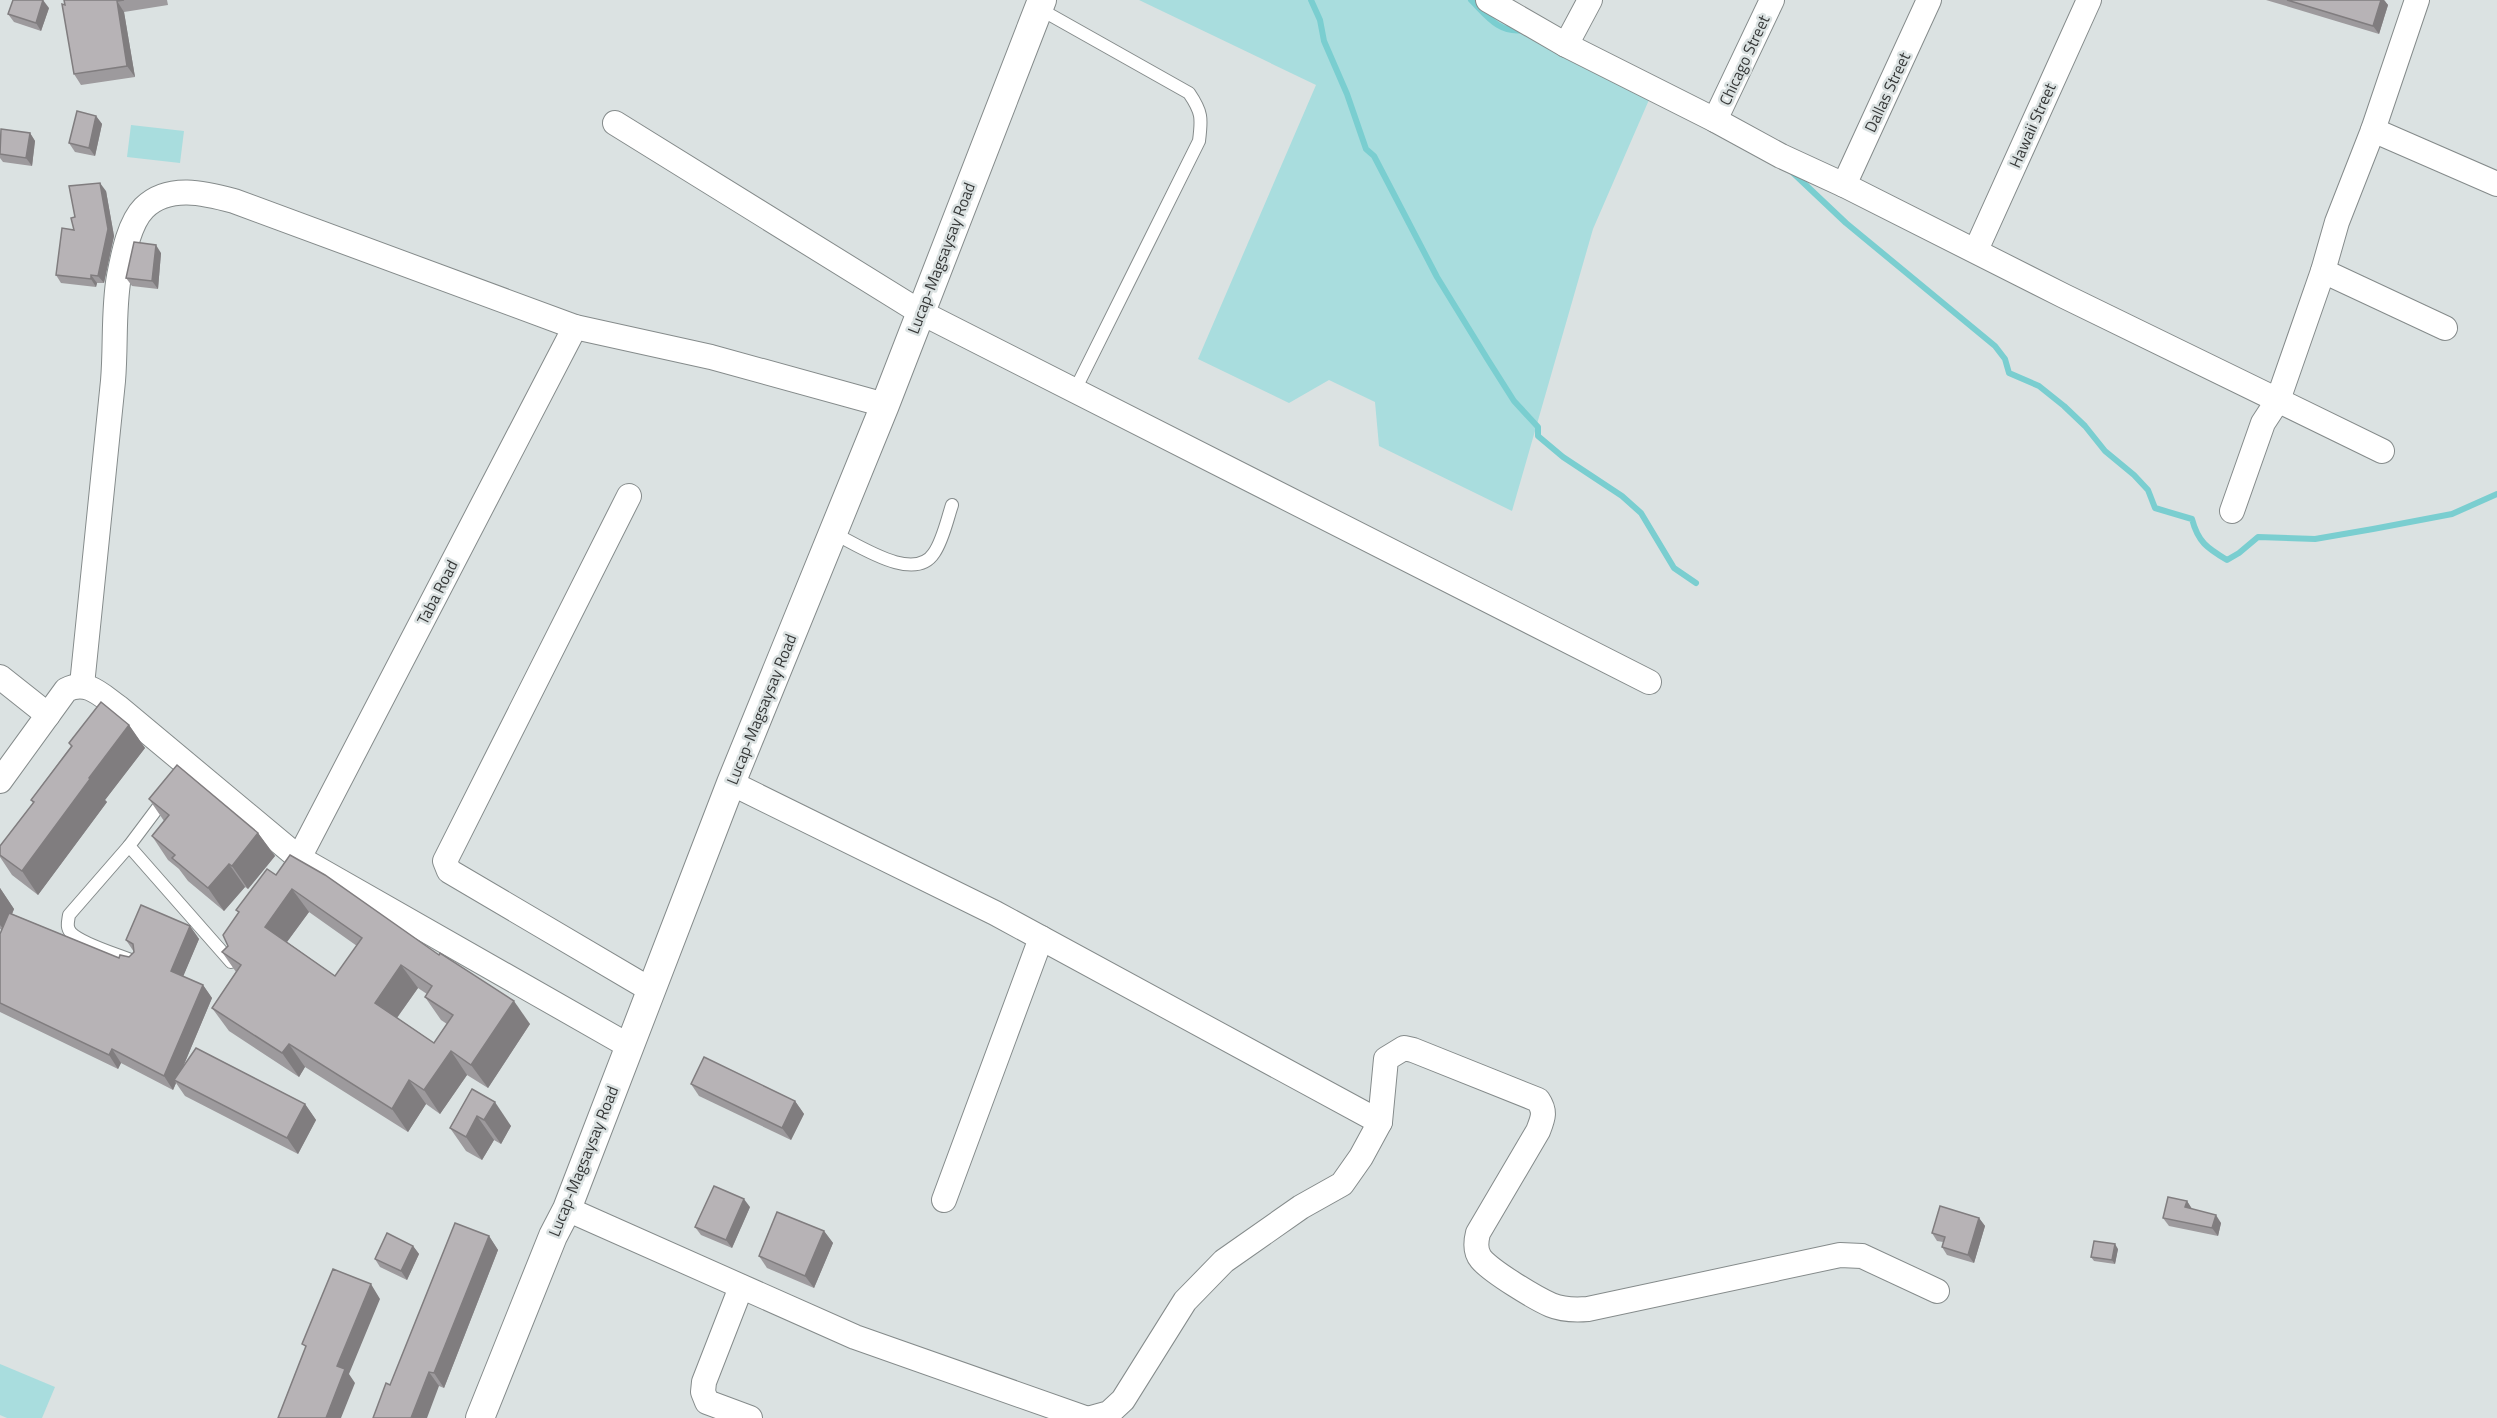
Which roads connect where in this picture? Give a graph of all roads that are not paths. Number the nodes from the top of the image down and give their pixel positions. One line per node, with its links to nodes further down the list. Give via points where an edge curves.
1 (1488, 0): 8 (street)
2 (1590, 0): 8 (street)
3 (1772, 0): 9 (street, Chicago Street)
4 (1929, 0): 13 (street, Dallas Street)
5 (2089, 0): 14 (street, Hawaii Street)
6 (2417, 0): 11 (street)
7 (1040, 4): 16 (street, Lucap-Magsaysay Road); 19 (lane, via 1189,93 1202,120 1199,141)
8 (1566, 45): 9 (street)
9 (1715, 120): 13 (street)
10 (615, 123): 16 (street)
11 (2373, 130): 12 (street); 15 (street, via 2337,222)
12 (2497, 184)
13 (1844, 185): 14 (street)
14 (1976, 250): 20 (street)
15 (2324, 271): 18 (street); 20 (street)
16 (920, 312): 19 (street); 21 (street, Lucap-Magsaysay Road)
17 (575, 327): 21 (street, via 711,357); 29 (street, via 209,194 184,192 160,196 142,209 128,238 119,279); 35 (street, Taba Road)
18 (2445, 328)
19 (1074, 392): 28 (street)
20 (2278, 400): 22 (street); 25 (street, via 2262,423)
21 (885, 405): 26 (street, Lucap-Magsaysay Road)
22 (2382, 451)
23 (629, 496): 39 (street, via 445,861 449,871)
24 (952, 505): 26 (lane, via 936,551 917,566 896,564)
25 (2232, 511)
26 (833, 533): 32 (street, Lucap-Magsaysay Road)
27 (0, 677): 30 (street)
28 (1649, 682)
29 (82, 685): 30 (street, via 66,690); 35 (street, via 118,707)
30 (48, 715): 31 (street)
31 (0, 781)
32 (731, 783): 36 (street); 39 (street, Lucap-Magsaysay Road)
33 (171, 789): 34 (lane)
34 (129, 846): 37 (lane, via 69,915 67,924 70,932 82,940); 38 (lane)
35 (299, 858): 40 (street)
36 (1041, 938): 41 (street); 42 (street)
37 (136, 962)
38 (236, 968)
39 (651, 990): 40 (street, Lucap-Magsaysay Road)
40 (629, 1046): 43 (street, Lucap-Magsaysay Road)
41 (1380, 1122): 45 (street, via 1386,1059 1404,1048 1538,1100 1544,1117 1478,1233 1476,1245 1480,1258 1497,1272 1552,1306 1588,1309 1840,1255 1862,1256); 49 (street, via 1342,1184 1301,1207 1224,1261 1185,1301 1124,1400 1109,1413)
42 (944, 1200)
43 (567, 1209): 44 (street); 46 (street, Lucap-Magsaysay Road)
44 (741, 1287): 47 (street, via 703,1392 707,1402); 48 (street, via 855,1337)
45 (1937, 1291)
46 (480, 1418)
47 (750, 1418)
48 (1085, 1418)
49 (1091, 1418)

